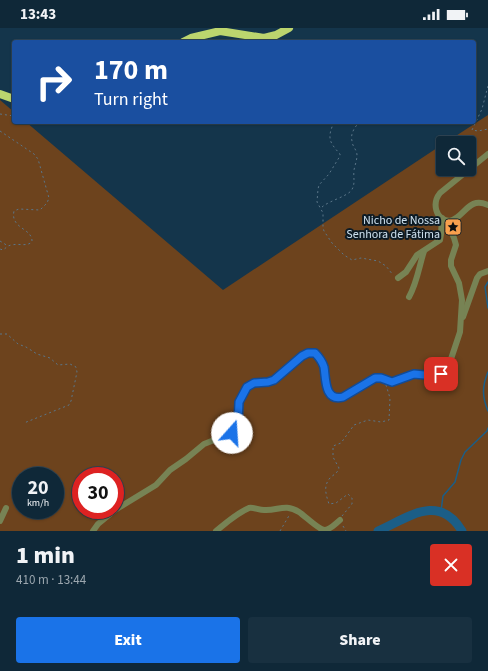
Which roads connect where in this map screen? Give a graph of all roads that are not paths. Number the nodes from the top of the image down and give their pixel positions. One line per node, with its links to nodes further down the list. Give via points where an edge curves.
1 (290, 28): 2 (main road, via 263,39 220,31)
2 (187, 40)
3 (0, 94): 4 (main road)
4 (12, 97)
5 (488, 154): 7 (street, via 438,195 435,207)
6 (488, 205): 7 (street, via 471,205 455,219)
7 (444, 220): 8 (street, via 440,239); 12 (street, via 456,244 450,263 461,293)
8 (424, 251): 10 (street, via 416,256 406,272); 11 (street)
9 (488, 271): 12 (street, via 477,278)
10 (398, 278)
11 (409, 297)
12 (461, 326): 13 (street, via 449,364 441,374 415,374 396,381 374,379 343,397 330,394 323,365 318,356 313,352 305,354 274,380 254,383 247,387 239,402 238,423 233,432 204,444 170,470 157,484)
13 (124, 504)
14 (6, 508): 17 (street)
15 (105, 519): 18 (street)
16 (340, 520): 20 (street, via 323,530 293,509 250,508)
17 (0, 521)
18 (94, 529): 19 (street)
19 (86, 531)
20 (216, 531)

